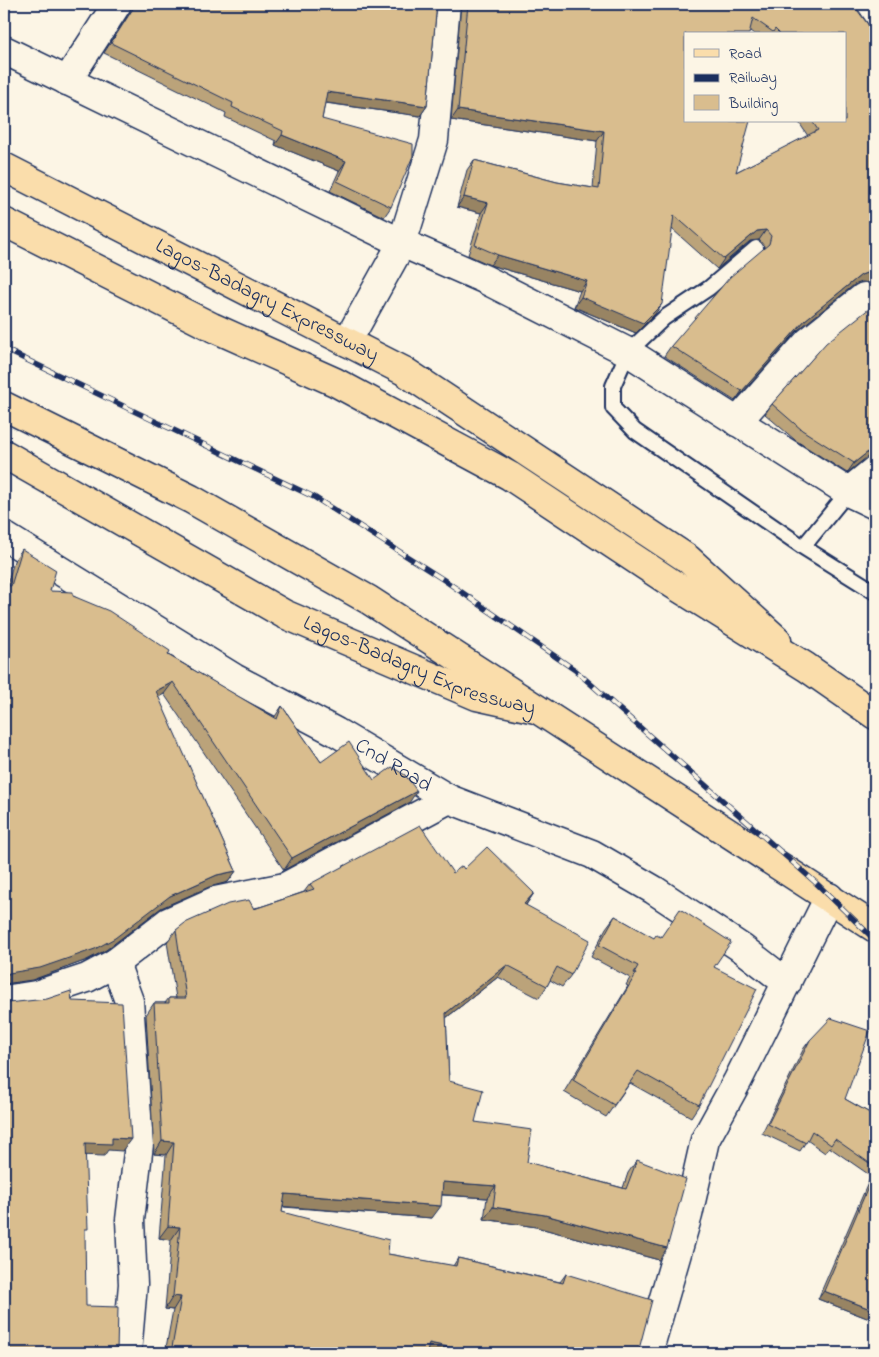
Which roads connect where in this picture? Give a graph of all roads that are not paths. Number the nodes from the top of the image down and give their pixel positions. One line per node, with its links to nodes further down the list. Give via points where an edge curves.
1 (117, 4): 4 (street)
2 (446, 4): 7 (street, via 434,140)
3 (4, 50): 4 (street)
4 (67, 81): 7 (street)
5 (4, 167): 10 (main road, Lagos-Badagry Expressway)
6 (4, 222): 21 (main road, Lagos-Badagry Expressway, via 212,327 334,382 510,476)
7 (402, 243): 10 (street); 11 (street, via 484,279)
8 (756, 248): 11 (lane, via 709,288 664,318)
9 (864, 297): 13 (street, via 808,342)
10 (347, 342): 21 (main road, Lagos-Badagry Expressway, via 404,370 688,559)
11 (628, 352): 13 (street); 19 (lane, via 612,386 612,408 635,431)
12 (6, 407): 22 (main road, via 200,504 369,600)
13 (737, 422): 16 (street)
14 (4, 454): 22 (main road, Lagos-Badagry Expressway, via 284,614 477,696)
15 (875, 470): 16 (street)
16 (848, 492): 17 (street); 19 (lane)
17 (875, 505)
18 (4, 536): 24 (street, Cnd Road, via 234,678 336,732)
19 (803, 547): 20 (lane)
20 (875, 592)
21 (806, 667): 23 (main road, Lagos-Badagry Expressway)
22 (542, 710): 25 (main road, Lagos-Badagry Expressway)
23 (875, 715)
24 (449, 799): 27 (street, via 285,887 215,901 168,922); 28 (street, Cnd Road, via 592,854 727,938)
25 (829, 897): 26 (main road, Lagos-Badagry Expressway); 28 (street)
26 (875, 928)
27 (115, 962): 29 (street, via 87,978 61,987); 30 (street, via 129,1001 139,1144 130,1220 133,1284)
28 (787, 983): 31 (street, via 705,1140 688,1215)
29 (4, 1000)
30 (127, 1353)
31 (648, 1353)

